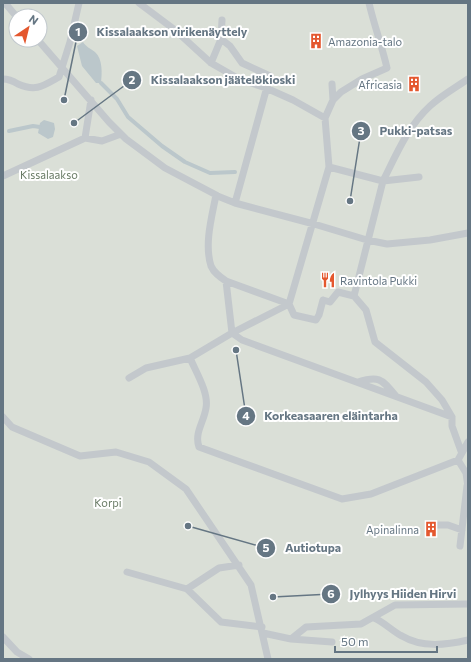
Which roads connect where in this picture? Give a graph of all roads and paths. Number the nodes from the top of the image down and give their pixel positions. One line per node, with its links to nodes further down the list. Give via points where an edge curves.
1 (79, 3): 8 (lane)
2 (139, 3): 7 (lane, via 175,30)
3 (368, 3): 14 (lane, via 380,36 387,68 349,86)
4 (222, 20): 5 (lane)
5 (221, 39): 7 (lane); 12 (lane, via 230,46 242,63 270,76)
6 (45, 48): 8 (lane)
7 (211, 63): 12 (lane, via 239,79)
8 (61, 68): 9 (lane, via 58,77 35,89); 13 (lane)
9 (3, 79)
10 (468, 79): 21 (lane, via 421,114 403,140)
11 (332, 84): 14 (lane)
12 (266, 88): 15 (lane); 23 (lane)
13 (90, 100): 16 (lane); 17 (lane)
14 (333, 100): 15 (lane)
15 (325, 118): 18 (lane)
16 (121, 134): 17 (lane, via 102,141); 22 (lane, via 165,168)
17 (85, 138): 19 (lane)
18 (329, 167): 21 (lane); 24 (lane)
19 (3, 176)
20 (419, 177): 21 (lane)
21 (383, 181): 26 (lane)
22 (216, 195): 23 (lane); 27 (lane, via 209,256 212,267 219,277)
23 (235, 203): 24 (lane)
24 (314, 224): 26 (lane); 29 (lane)
25 (468, 233): 26 (lane, via 386,244)
26 (367, 240): 28 (lane)
27 (226, 281): 29 (lane); 30 (lane)
28 (354, 296): 29 (lane, via 338,292 330,302 323,300 316,320 294,315); 36 (lane, via 366,310 375,342 426,382 442,400)
29 (289, 304): 30 (lane)
30 (232, 333): 31 (lane); 33 (lane, via 242,340)
31 (190, 358): 32 (lane, via 146,368); 39 (lane, via 207,407 197,433 198,447 342,499 372,494)
32 (129, 378)
33 (358, 382): 34 (lane); 34 (lane, via 372,378 380,380)
34 (396, 397): 36 (lane)
35 (3, 417): 44 (lane, via 12,427 80,456 116,452 149,462 186,489)
36 (452, 417): 38 (lane, via 452,426)
37 (468, 442): 38 (lane)
38 (461, 451): 39 (lane)
39 (458, 460): 40 (lane, via 466,473)
40 (467, 486): 42 (lane)
41 (432, 525): 42 (lane, via 448,524)
42 (462, 530): 43 (lane)
43 (460, 546)
44 (239, 565): 46 (lane, via 219,568); 49 (lane, via 251,585)
45 (127, 572): 46 (lane)
46 (187, 588): 49 (lane, via 221,622)
47 (468, 603): 48 (lane, via 395,605)
48 (374, 618): 51 (lane, via 361,624 306,627); 52 (lane, via 402,636 422,644)
49 (263, 630): 51 (lane); 55 (lane)
50 (3, 637): 54 (lane, via 17,652)
51 (291, 639): 53 (lane)
52 (468, 640)
53 (332, 642)
54 (29, 659)
55 (268, 659)

